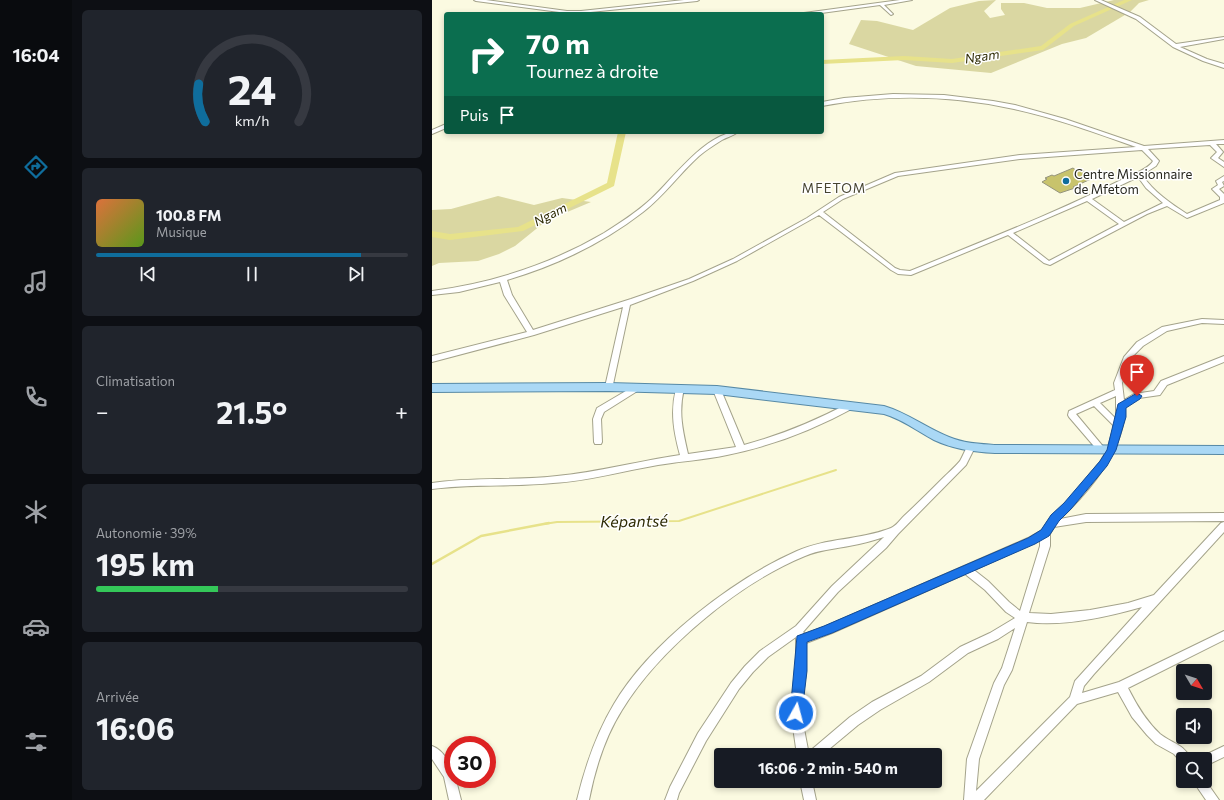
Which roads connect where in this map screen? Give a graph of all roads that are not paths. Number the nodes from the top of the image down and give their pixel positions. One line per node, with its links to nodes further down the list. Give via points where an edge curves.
1 (476, 0): 2 (street, via 581,12)
2 (697, 0)
3 (910, 0): 5 (street)
4 (1097, 0): 9 (street, via 1137,17)
5 (882, 5): 6 (street); 7 (street)
6 (821, 12)
7 (891, 14)
8 (1224, 38): 9 (street)
9 (1175, 46): 10 (street)
10 (1224, 66)
11 (824, 104): 17 (street, via 869,97 924,96 975,101 1015,107)
12 (444, 127): 13 (street)
13 (432, 132)
14 (731, 134): 26 (street, via 705,147 642,210 618,227 572,252)
15 (1224, 142): 16 (street)
16 (1212, 143): 17 (street); 18 (street, via 1220,152 1214,158)
17 (1142, 147): 19 (street, via 1156,161); 23 (street, via 1020,157 897,174 841,198)
18 (1224, 165)
19 (1139, 174): 21 (street); 22 (street, via 1144,182)
20 (1224, 178): 22 (street, via 1219,181 1220,187 1216,189 1223,196 1223,201 1188,216)
21 (1088, 199): 24 (street); 25 (street)
22 (1168, 203): 24 (street)
23 (820, 213): 25 (street, via 893,269 904,273 918,271); 28 (street, via 735,260 691,280)
24 (1123, 224): 25 (street, via 1050,263)
25 (1010, 233)
26 (503, 279): 27 (street, via 475,288); 30 (street, via 508,295)
27 (432, 293)
28 (627, 303): 30 (street); 33 (street)
29 (1224, 322): 38 (street, via 1202,321 1182,324 1165,329 1140,344 1128,357 1118,383)
30 (531, 333): 31 (street)
31 (432, 359)
32 (1224, 359): 39 (street, via 1164,383 1157,393 1137,396)
33 (609, 387): 34 (main road); 35 (main road)
34 (432, 388)
35 (636, 388): 36 (main road); 44 (street, via 600,410 597,419)
36 (680, 389): 37 (main road); 49 (street, via 676,401 676,418)
37 (717, 390): 41 (main road); 46 (street)
38 (1119, 395): 39 (street); 40 (street); 42 (street)
39 (1130, 401): 42 (street)
40 (1094, 402): 43 (street); 47 (street, via 1072,413 1072,416)
41 (852, 405): 45 (main road, via 892,412 940,438); 46 (street, via 791,434)
42 (1121, 406): 43 (street)
43 (1119, 426): 47 (street)
44 (598, 442)
45 (971, 447): 47 (main road); 54 (street, via 963,463)
46 (741, 448): 49 (street)
47 (1107, 450): 48 (main road); 52 (street, via 1090,480)
48 (1224, 450)
49 (685, 458): 50 (street, via 572,479 520,483 461,482)
50 (432, 486)
51 (1224, 517): 52 (street, via 1086,518)
52 (1051, 524): 55 (street)
53 (1224, 526): 57 (street)
54 (895, 530): 59 (street, via 883,545 835,589); 72 (street, via 801,553 735,591 693,623 634,682 598,752 586,783)
55 (1045, 533): 56 (street); 58 (street, via 1045,546)
56 (965, 569): 58 (street, via 1005,605); 59 (street, via 828,630)
57 (1156, 599): 58 (street, via 1130,608 1059,619); 62 (street, via 1148,611 1126,631 1079,684)
58 (1024, 617): 64 (street, via 994,636 964,650 925,679 876,706); 75 (street, via 973,759)
59 (800, 634): 63 (street, via 801,671 796,713); 73 (street, via 764,654 735,686 702,738)
60 (1224, 635): 61 (street)
61 (1121, 686): 62 (street); 67 (street, via 1130,705 1157,739 1175,747)
62 (1074, 700): 76 (street)
63 (802, 748)
64 (822, 748)
65 (432, 751): 71 (street, via 448,772 454,787)
66 (1224, 751): 68 (street)
67 (1179, 752)
68 (1212, 757)
69 (807, 788): 74 (street)
70 (1204, 788): 77 (street)
71 (455, 800)
72 (583, 800)
73 (671, 800)
74 (810, 800)
75 (970, 800)
76 (976, 800)
77 (1213, 800)

